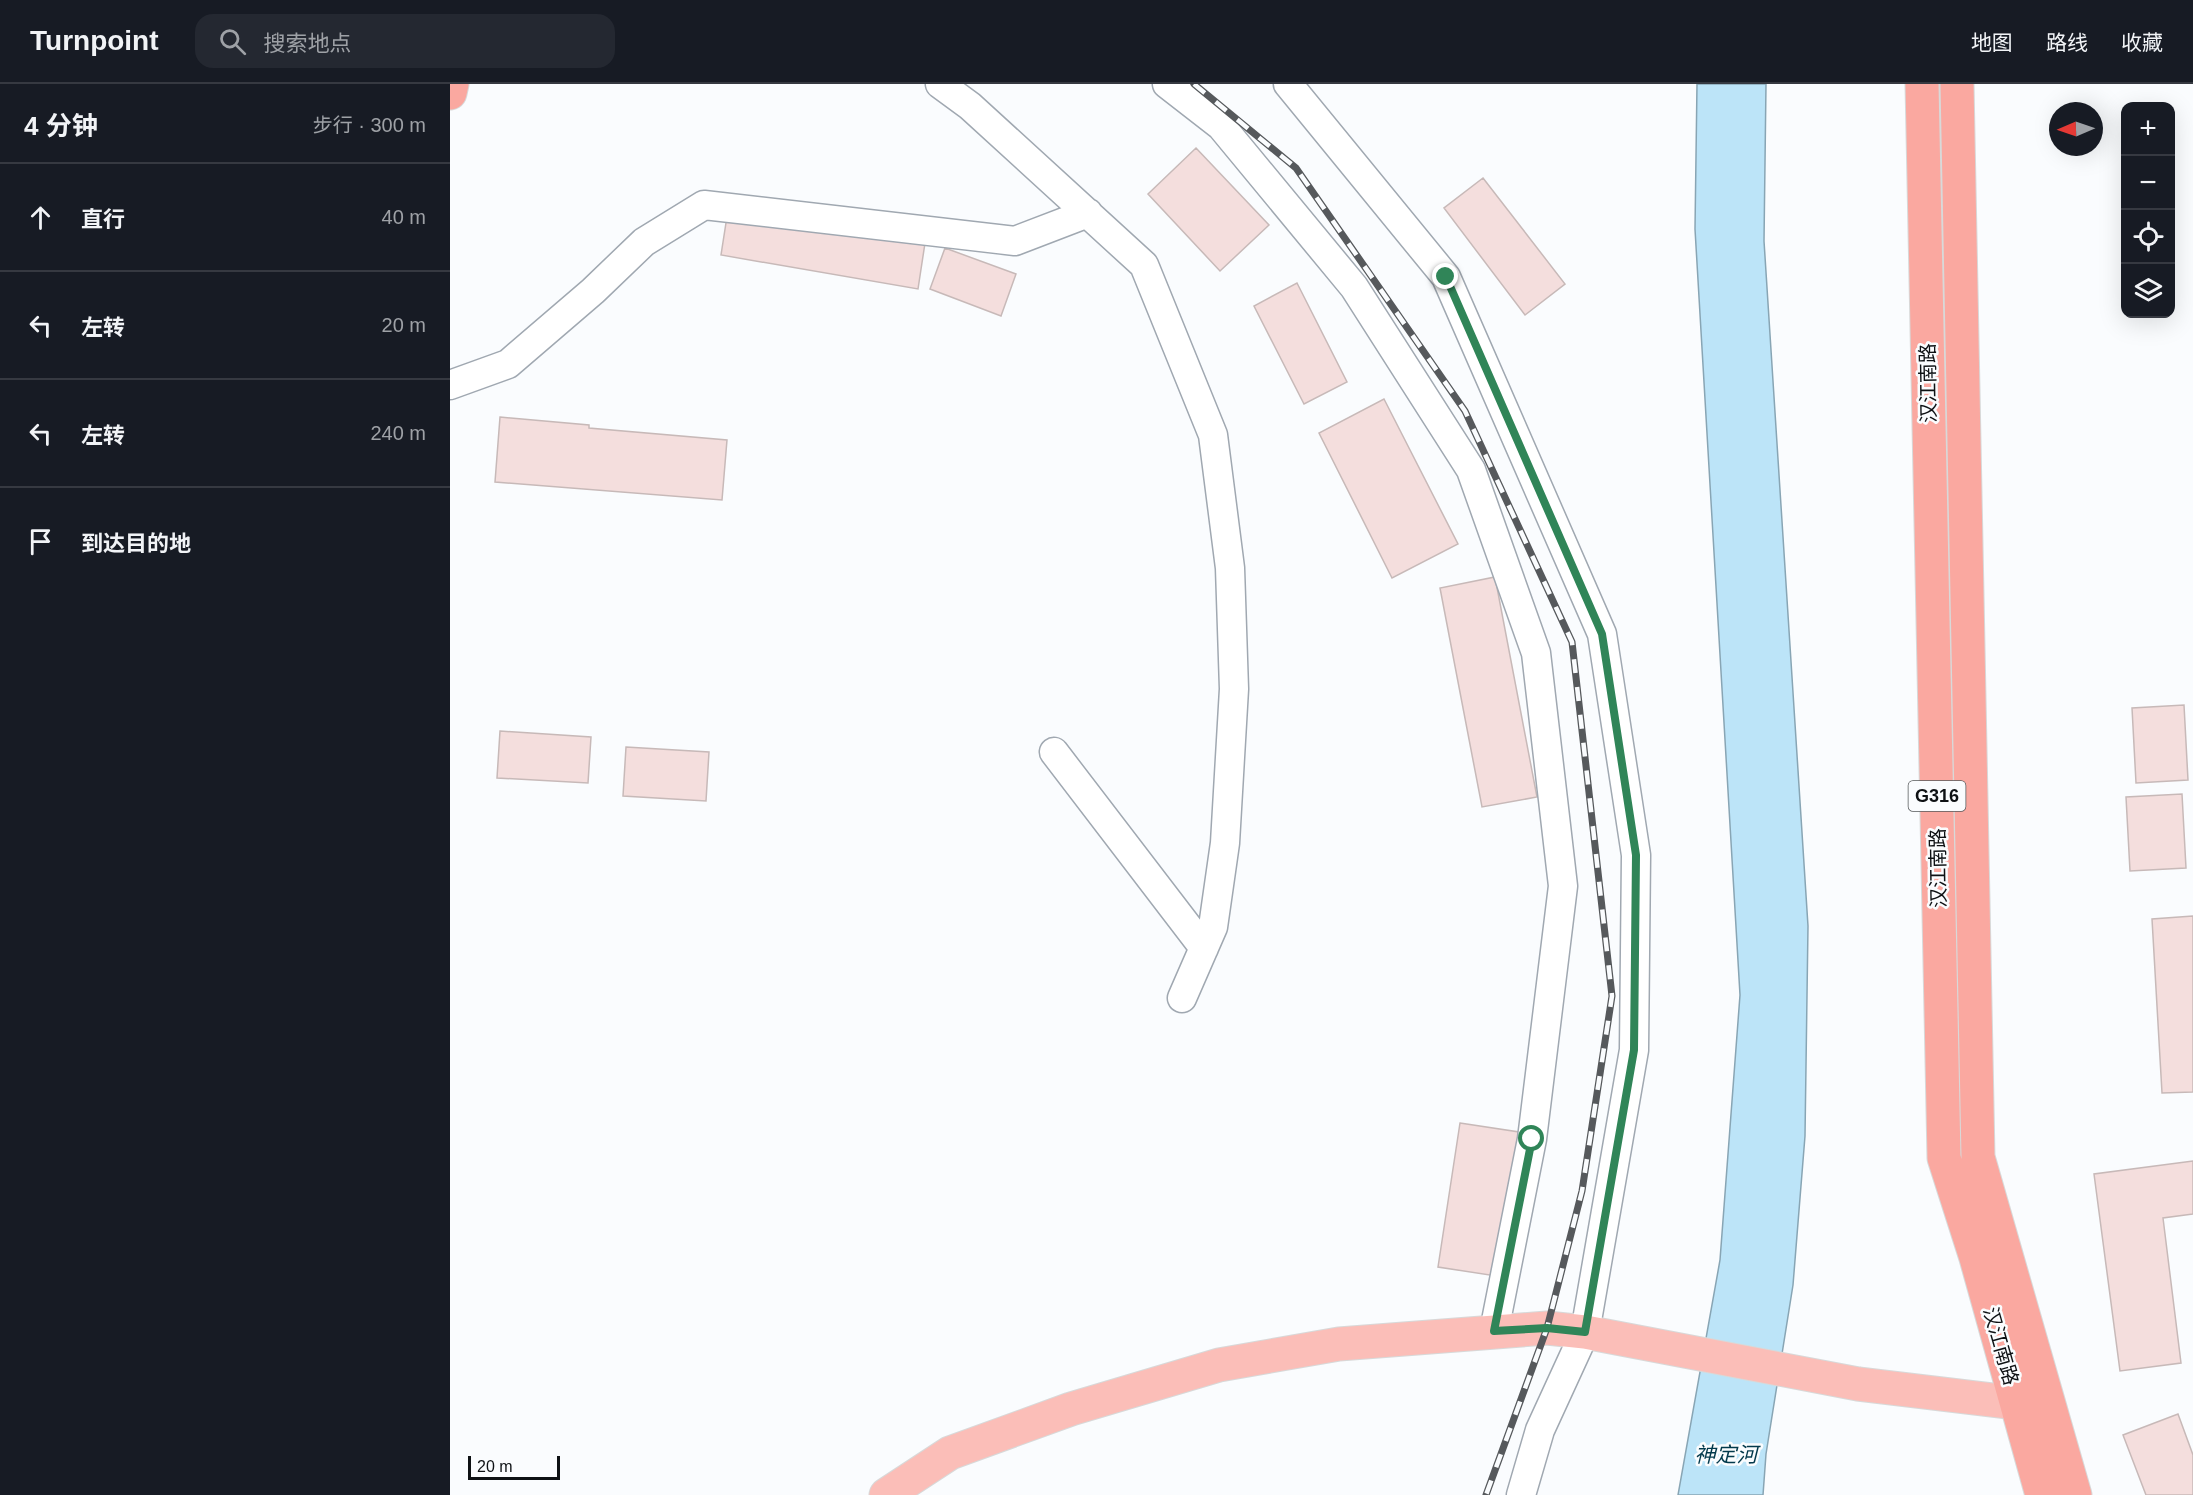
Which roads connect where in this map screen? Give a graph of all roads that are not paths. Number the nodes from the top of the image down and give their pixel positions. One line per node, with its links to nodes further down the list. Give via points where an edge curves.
1 (452, 84): 7 (highway)
2 (940, 84): 8 (street, via 970,106)
3 (1167, 84): 13 (street, via 1221,126 1354,288 1471,470 1536,653 1563,886 1532,1139)
4 (1288, 84): 14 (street, via 1446,277 1602,634 1636,855 1634,1050)
5 (1922, 84): 15 (highway, 汉江南路 / G316, via 1944,1158)
6 (1957, 84): 16 (highway, 汉江南路 / G316, via 1978,1157)
7 (450, 93)
8 (1088, 213): 9 (street, via 1015,241 704,205 644,242 508,364); 11 (street, via 1144,265 1213,435 1230,568 1234,689 1225,843 1213,927)
9 (450, 385)
10 (1054, 752): 11 (street)
11 (1204, 948): 12 (street)
12 (1182, 998)
13 (1494, 1331): 14 (main road, via 1547,1328); 17 (main road, via 1339,1344 1218,1365 1071,1409 950,1453)
14 (1585, 1332): 15 (main road, via 1858,1384); 18 (street, via 1540,1430)
15 (2017, 1404): 16 (main road); 19 (highway, 汉江南路 / G316)
16 (2051, 1411): 20 (highway, 汉江南路 / G316)
17 (886, 1495)
18 (1521, 1495)
19 (2042, 1495)
20 (2075, 1495)

